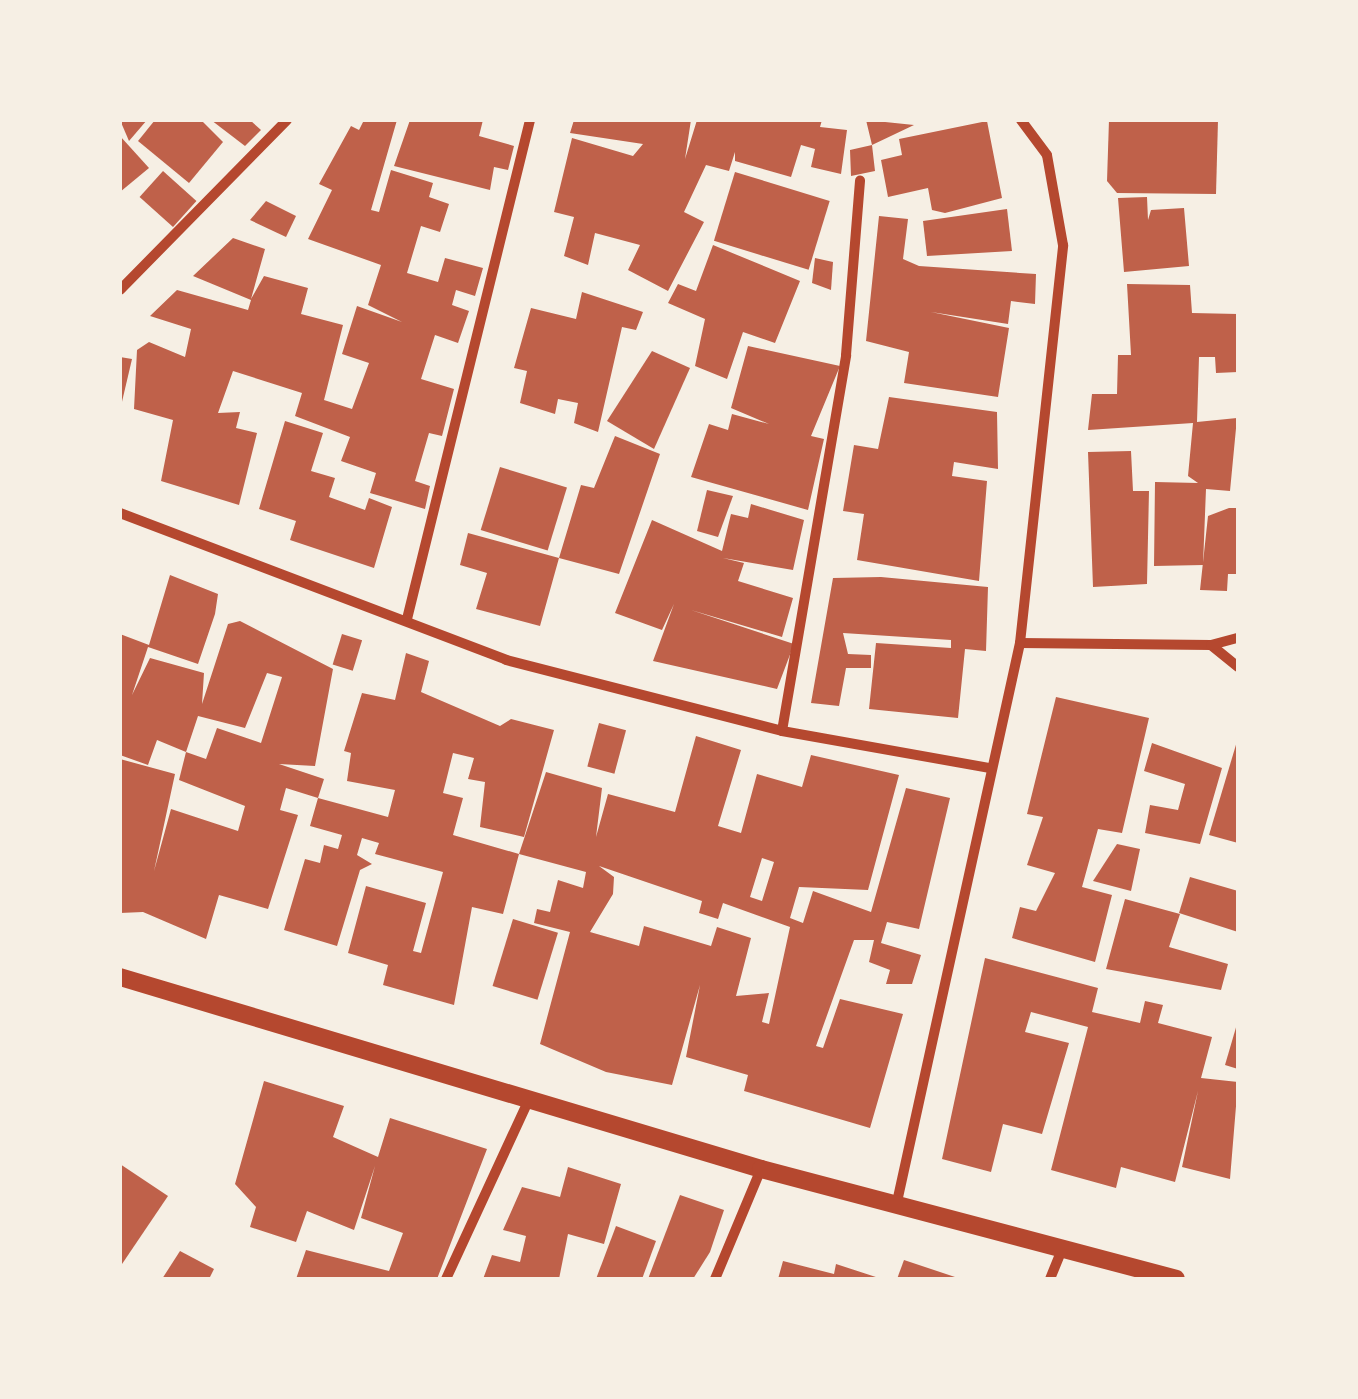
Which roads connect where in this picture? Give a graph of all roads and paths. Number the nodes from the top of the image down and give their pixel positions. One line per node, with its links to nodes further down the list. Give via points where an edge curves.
1 (288, 120): 5 (street)
2 (530, 120): 7 (street)
3 (1021, 120): 9 (street, via 1047,155 1063,245)
4 (860, 181): 12 (street, via 843,374)
5 (120, 290)
6 (120, 514): 7 (street)
7 (406, 619): 12 (street, via 506,660)
8 (1238, 638): 10 (street)
9 (1020, 643): 10 (street); 13 (street)
10 (1211, 645): 11 (street)
11 (1238, 667)
12 (782, 731): 13 (street)
13 (989, 768): 17 (street)
14 (120, 977): 15 (street)
15 (530, 1099): 16 (street); 19 (street)
16 (761, 1169): 17 (street); 20 (street)
17 (897, 1202): 18 (street)
18 (1062, 1250): 21 (street); 22 (street)
19 (446, 1279)
20 (715, 1279)
21 (1050, 1279)
22 (1176, 1279)

